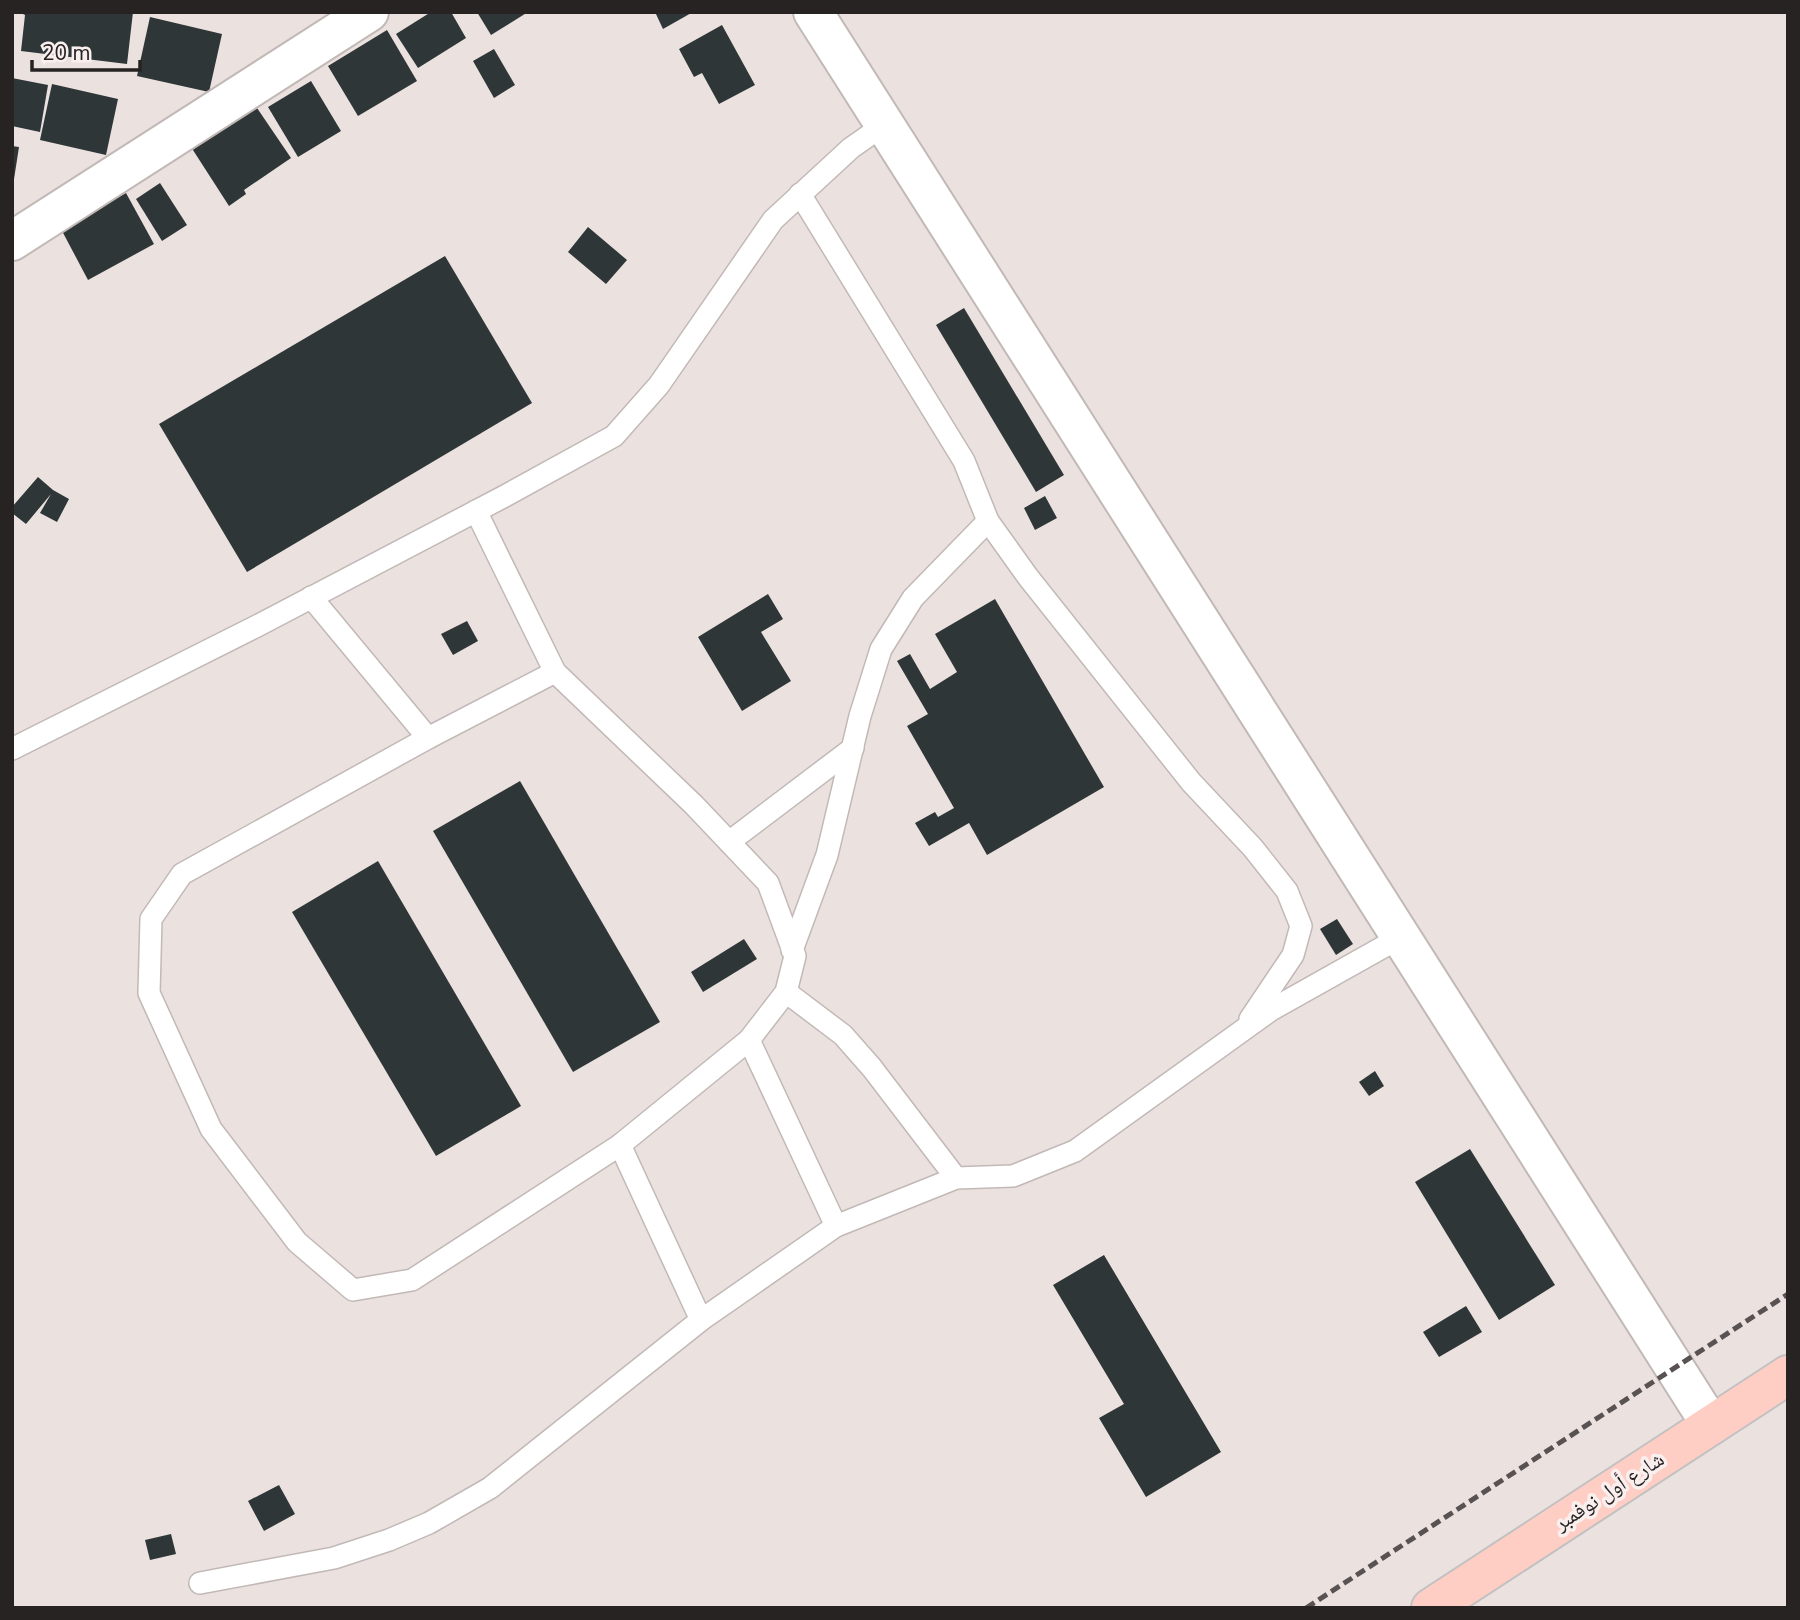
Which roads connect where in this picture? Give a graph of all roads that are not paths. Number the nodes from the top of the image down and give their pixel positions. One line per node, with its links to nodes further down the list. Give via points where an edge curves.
1 (369, 12): 5 (street)
2 (813, 12): 3 (street)
3 (884, 125): 4 (lane); 14 (street)
4 (800, 194): 6 (lane, via 773,220 659,385 614,436); 7 (lane, via 964,461)
5 (12, 242)
6 (476, 511): 8 (lane); 9 (lane)
7 (988, 521): 11 (lane, via 913,598 881,649); 17 (lane, via 1191,782 1287,891 1301,926 1293,955)
8 (311, 597): 10 (lane); 12 (lane)
9 (555, 672): 10 (lane); 13 (lane)
10 (428, 738): 19 (lane, via 182,874 151,919 149,993 211,1129 297,1242 353,1290 412,1280)
11 (853, 748): 13 (lane); 15 (lane, via 827,855)
12 (12, 749)
13 (729, 842): 15 (lane, via 768,883)
14 (1401, 937): 17 (lane); 24 (street)
15 (792, 950): 16 (lane, via 795,956)
16 (786, 992): 18 (lane); 20 (lane, via 843,1035)
17 (1242, 1031): 20 (lane, via 1075,1151 1013,1176)
18 (749, 1040): 19 (lane); 21 (lane)
19 (620, 1144): 22 (lane)
20 (956, 1178): 21 (lane)
21 (836, 1226): 22 (lane)
22 (701, 1320): 25 (lane, via 490,1488 429,1523 334,1558)
23 (1788, 1375): 24 (main road, شارع أول نوفمبر)
24 (1711, 1425): 26 (main road, شارع أول نوفمبر)
25 (200, 1583)
26 (1431, 1608)

